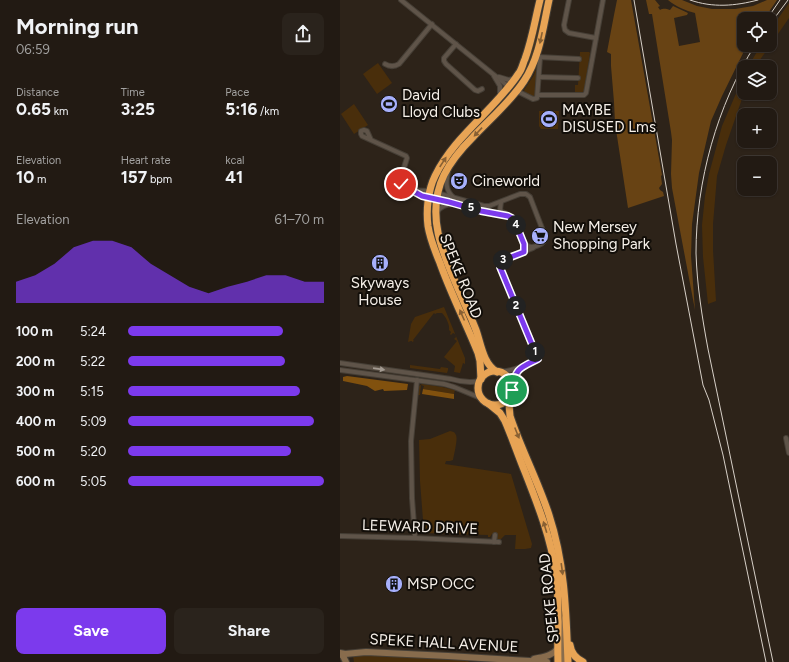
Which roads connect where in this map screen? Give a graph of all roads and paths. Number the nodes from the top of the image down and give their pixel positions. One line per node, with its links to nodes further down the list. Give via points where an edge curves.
1 (401, 0): 6 (street)
2 (540, 0): 15 (highway, SPEKE ROAD, via 529,48 521,71)
3 (549, 0): 9 (highway, SPEKE ROAD, one-way to 9)
4 (569, 0): 7 (street, via 564,30)
5 (602, 0): 7 (street)
6 (432, 24): 8 (street); 11 (street, via 399,64 392,67)
7 (596, 38): 19 (street, via 584,95)
8 (456, 44): 12 (street); 17 (street, via 444,61 475,90)
9 (538, 57): 10 (street); 13 (street, SPEKE ROAD); 18 (highway, SPEKE ROAD)
10 (579, 59)
11 (385, 64)
12 (493, 74): 15 (street, via 504,79); 16 (street); 20 (street, via 500,86)
13 (539, 77): 14 (street); 19 (street, SPEKE ROAD)
14 (578, 78)
15 (515, 79): 16 (highway, SPEKE ROAD)
16 (509, 87): 18 (highway); 20 (highway, SPEKE ROAD)
17 (482, 89)
18 (515, 93): 19 (street, via 519,92 533,99); 22 (highway, SPEKE ROAD, one-way to 22, via 454,158)
19 (538, 95)
20 (498, 100): 24 (highway, SPEKE ROAD, one-way to 20, via 434,177 444,159)
21 (371, 140): 23 (street, via 407,158 401,187 404,190)
22 (449, 167): 24 (highway, SPEKE ROAD); 25 (street, via 447,188 449,194)
23 (411, 190): 24 (street); 24 (street)
24 (431, 197): 25 (street); 27 (street); 28 (highway, SPEKE ROAD); 38 (highway, SPEKE ROAD, one-way to 24, via 478,353 432,241 427,209)
25 (455, 198): 26 (street, via 484,206)
26 (501, 202): 29 (street, via 500,210); 31 (street, via 520,194 530,197 545,236 543,243)
27 (455, 203): 28 (street, via 443,206); 29 (street)
28 (436, 214): 36 (highway, SPEKE ROAD, via 442,249 473,322 484,356 490,367)
29 (508, 216): 30 (street, via 515,222)
30 (524, 244): 31 (street); 32 (street)
31 (535, 247): 32 (street)
32 (524, 252): 34 (street, via 500,263 538,359)
33 (340, 363): 38 (street, one-way to 38, via 461,382)
34 (520, 368): 36 (street); 39 (street, via 514,378)
35 (340, 370): 37 (street)
36 (498, 372): 38 (highway, via 488,373); 39 (highway, via 509,379)
37 (417, 380): 40 (street, via 444,384); 47 (street, via 411,440)
38 (481, 380): 40 (highway, via 479,391)
39 (511, 392): 41 (highway, via 508,400); 44 (highway, SPEKE ROAD, one-way to 44, via 509,404 512,420)
40 (483, 399): 41 (highway)
41 (490, 404): 44 (highway, SPEKE ROAD, via 500,412 505,421)
42 (786, 438): 43 (street)
43 (789, 452)
44 (544, 511): 50 (highway, SPEKE ROAD, one-way to 50, via 554,532 560,558); 51 (highway, SPEKE ROAD, one-way to 44, via 556,573)
45 (495, 535): 48 (street)
46 (340, 536): 47 (street, LEEWARD DRIVE)
47 (415, 538): 48 (street, LEEWARD DRIVE)
48 (494, 542): 49 (street, LEEWARD DRIVE)
49 (499, 542)
50 (566, 613): 57 (highway, SPEKE ROAD); 59 (highway, via 572,653)
51 (558, 648): 53 (street, via 552,654); 57 (highway, SPEKE ROAD)
52 (340, 653): 53 (street, SPEKE HALL AVENUE, via 366,652); 54 (street)
53 (526, 661): 55 (street, SPEKE HALL AVENUE)
54 (346, 662)
55 (547, 662)
56 (552, 662): 57 (street)
57 (563, 662): 58 (highway)
58 (577, 662)
59 (583, 662)

